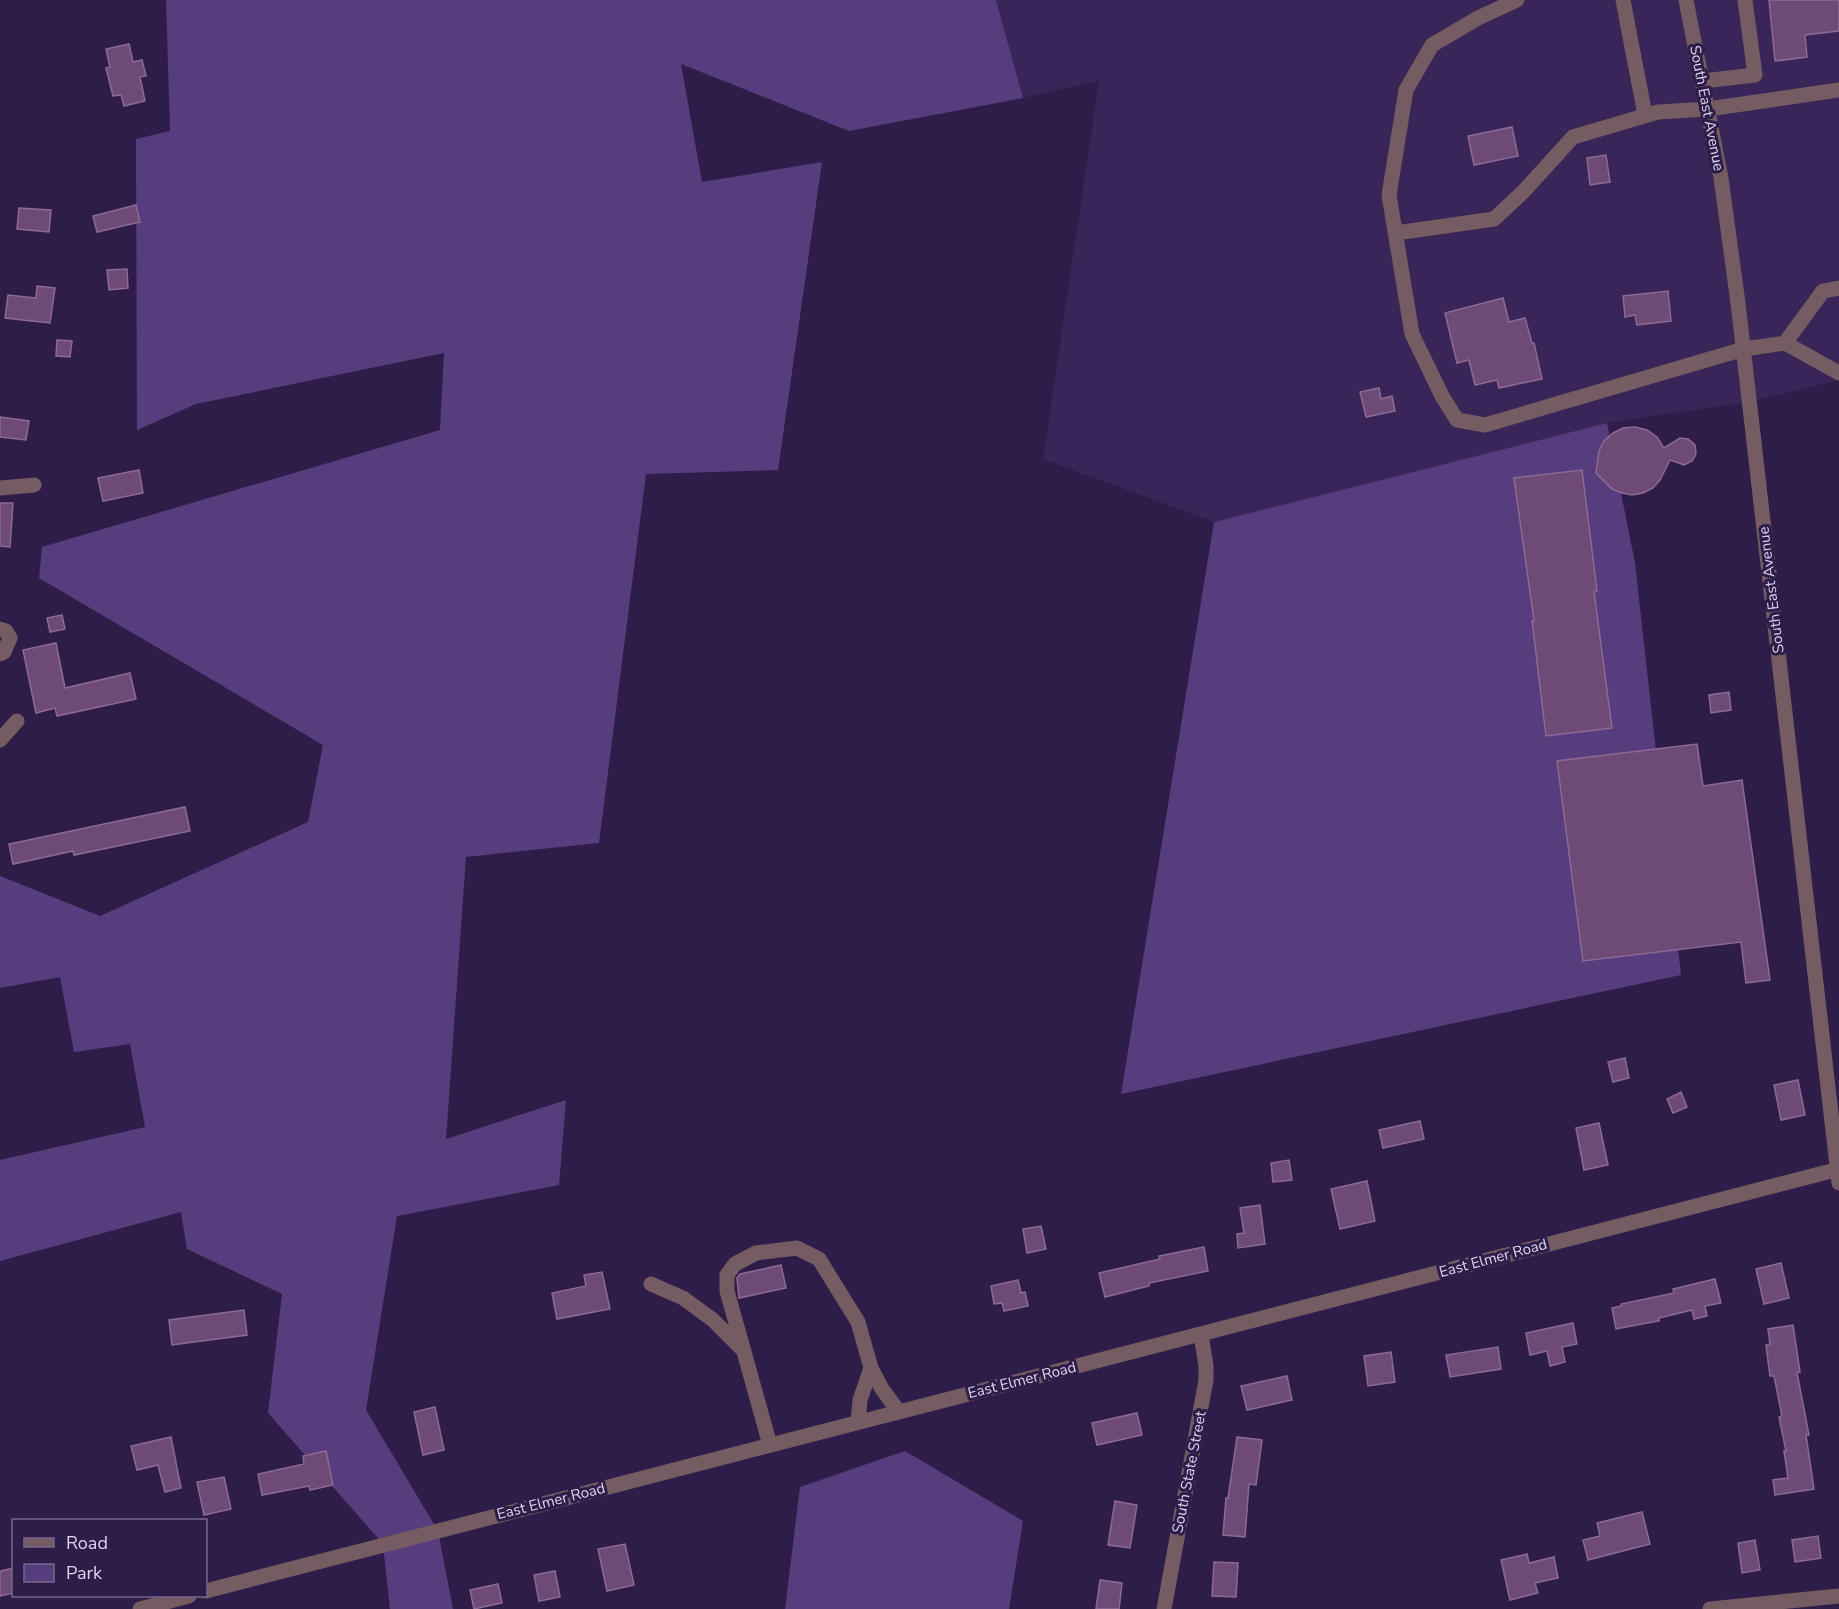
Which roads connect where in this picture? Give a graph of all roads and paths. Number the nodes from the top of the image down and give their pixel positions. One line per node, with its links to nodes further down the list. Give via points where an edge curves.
1 (1516, 0): 9 (street, via 1432,45 1406,90 1389,195)
2 (1623, 0): 8 (street)
3 (1686, 0): 5 (street, South East Avenue)
4 (1745, 0): 5 (street, via 1755,75)
5 (1702, 81): 7 (street, South East Avenue)
6 (1839, 90): 7 (street)
7 (1708, 109): 8 (street); 12 (street, South East Avenue)
8 (1645, 116): 9 (street, via 1573,137 1494,219)
9 (1396, 233): 12 (street, via 1413,334 1456,420 1485,425)
10 (1839, 288): 11 (street, via 1823,291)
11 (1785, 343): 12 (street); 13 (street)
12 (1744, 349): 20 (street, South East Avenue)
13 (1839, 373)
14 (34, 485): 15 (street)
15 (0, 488)
16 (0, 629): 17 (street, via 10,638)
17 (0, 654)
18 (16, 721): 19 (street)
19 (0, 740)
20 (1839, 1174): 22 (street, East Elmer Road)
21 (651, 1284): 23 (street, via 683,1298 713,1320)
22 (1202, 1334): 25 (street, East Elmer Road); 32 (street, South State Street, via 1206,1380)
23 (745, 1352): 24 (street, via 727,1291 727,1275 735,1264 756,1253 797,1248 819,1259 830,1275 858,1322); 27 (street)
24 (871, 1368): 25 (street); 26 (street, via 860,1400)
25 (899, 1412): 26 (street, East Elmer Road)
26 (858, 1422): 27 (street, East Elmer Road)
27 (770, 1445): 28 (street, East Elmer Road)
28 (207, 1591)
29 (1839, 1596): 33 (street)
30 (185, 1597): 31 (street)
31 (140, 1609)
32 (1164, 1609)
33 (1710, 1609)

